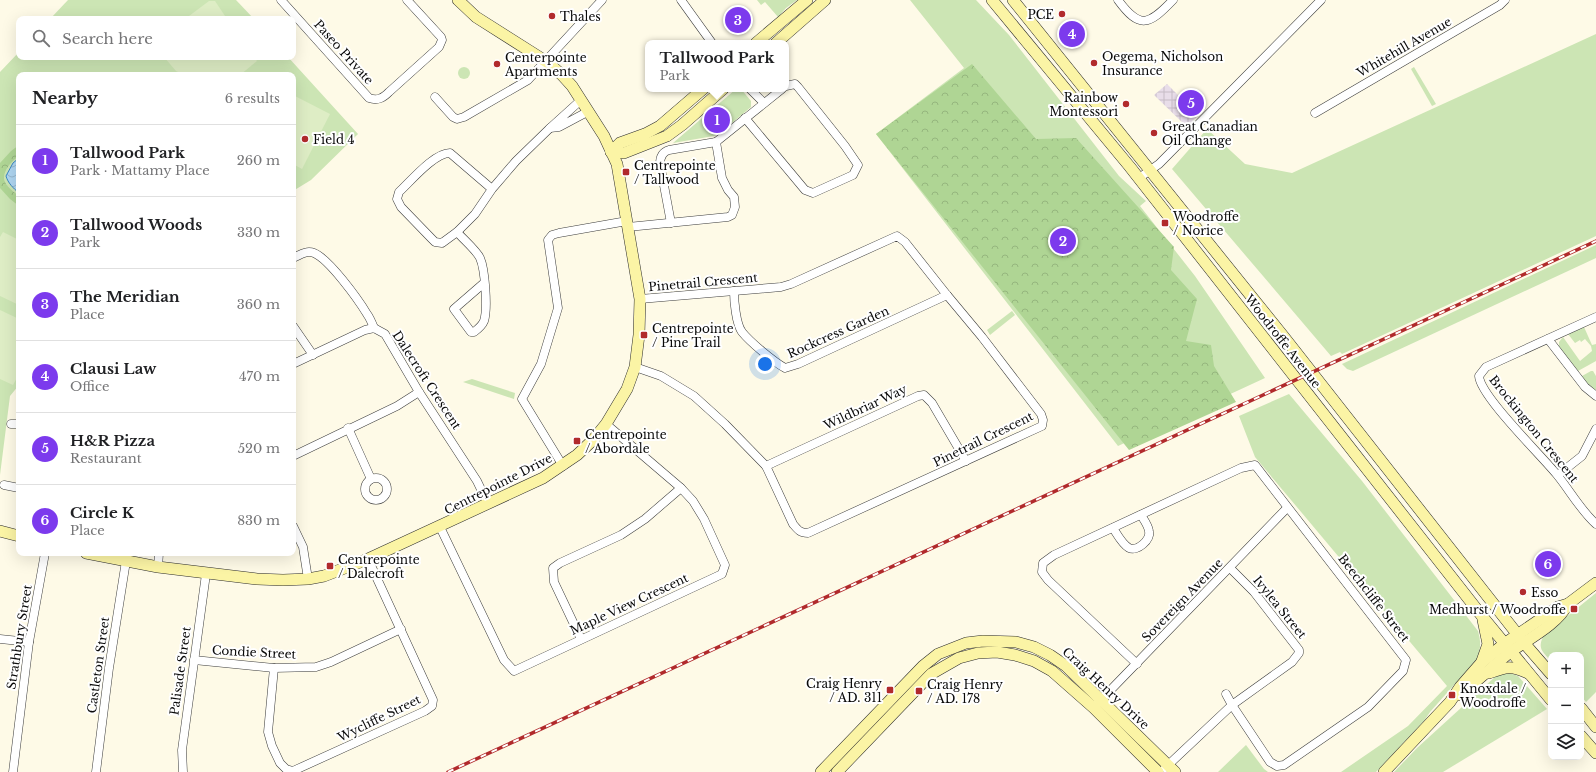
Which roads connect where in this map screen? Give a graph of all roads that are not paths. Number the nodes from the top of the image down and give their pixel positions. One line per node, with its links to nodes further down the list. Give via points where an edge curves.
1 (280, 0): 14 (street, Paseo Private)
2 (407, 0): 15 (street, Paseo Private, via 440,37 441,43 390,92 375,100 369,98)
3 (458, 0): 19 (street, Centrepointe Drive, via 476,16)
4 (602, 0): 19 (street)
5 (681, 0): 16 (street)
6 (807, 0): 17 (street)
7 (825, 0): 18 (street)
8 (992, 0): 35 (street, Woodroffe Avenue)
9 (1014, 0): 34 (street, Woodroffe Avenue)
10 (1118, 0): 11 (street, via 1138,20 1145,20 1158,14)
11 (1173, 0)
12 (1321, 0): 34 (street, via 1159,164)
13 (1504, 0): 29 (street, Whitehill Avenue, via 1500,5)
14 (295, 16)
15 (296, 18)
16 (710, 40)
17 (760, 40)
18 (779, 40)
19 (546, 62): 25 (street, via 521,86 464,117 453,118); 26 (street, Centrepointe Drive, via 572,86)
20 (789, 85): 30 (street, via 795,84 798,87 845,146 858,165 853,175 813,193 805,190)
21 (700, 92): 33 (street, via 660,126 620,143)
22 (720, 92): 33 (street, via 667,136 624,153)
23 (753, 92): 27 (street)
24 (778, 92): 27 (street)
25 (435, 97)
26 (582, 100): 28 (street, Centrepointe Drive); 31 (street)
27 (764, 103): 30 (street)
28 (589, 111): 31 (street, via 559,127); 33 (street, Centrepointe Drive)
29 (1315, 113)
30 (745, 118): 32 (street)
31 (550, 128): 36 (street)
32 (716, 142): 37 (street, via 670,150 663,153 660,158); 37 (street, via 722,178 734,197 735,207 732,215)
33 (611, 152): 38 (street, Centrepointe Drive, via 617,164)
34 (1150, 170): 35 (street); 48 (street, Woodroffe Avenue)
35 (1139, 178): 50 (street, Woodroffe Avenue)
36 (492, 189): 39 (street, via 475,214); 39 (street, via 449,153 434,159 399,192 397,199 401,207 435,242 442,243)
37 (670, 223): 38 (street)
38 (627, 224): 44 (street, Centrepointe Drive); 63 (street, via 558,233 548,240 558,308 541,364 522,399)
39 (457, 232): 41 (street, via 480,258)
40 (296, 256): 46 (street, via 312,252 321,257 346,284 368,314)
41 (484, 283): 41 (street, via 454,309 471,332 482,326 484,320)
42 (734, 292): 43 (street, Pinetrail Crescent, via 791,284 897,236 905,242); 43 (street, Rockcress Garden, via 741,331 785,368); 44 (street, Pinetrail Crescent)
43 (947, 295): 62 (street, Pinetrail Crescent, via 982,337 1043,420 1042,426)
44 (640, 299): 53 (street, Centrepointe Drive, via 639,335)
45 (1596, 317): 49 (street, Brockington Crescent)
46 (374, 328): 51 (street, Dalecroft Crescent); 54 (street, Dalecroft Crescent, via 385,334)
47 (296, 330): 51 (street)
48 (1284, 337): 50 (street); 56 (street, Woodroffe Avenue)
49 (1548, 339): 55 (street, via 1585,387); 65 (street, Brockington Crescent, via 1486,367 1479,376 1483,388 1522,437)
50 (1271, 346): 57 (street, Woodroffe Avenue)
51 (313, 355): 52 (street, Dalecroft Crescent)
52 (296, 363)
53 (634, 367): 58 (street, Centrepointe Drive, via 627,389); 64 (street, Pinetrail Crescent, via 661,376 694,396)
54 (419, 392): 59 (street, via 397,406); 70 (street, Dalecroft Crescent, via 477,481)
55 (1596, 396)
56 (1335, 403): 57 (street); 93 (street, Woodroffe Avenue)
57 (1323, 412): 89 (street, Woodroffe Avenue)
58 (606, 424): 63 (street, Centrepointe Drive, via 593,440); 69 (street, Maple View Crescent)
59 (348, 428): 61 (street); 66 (street)
60 (1596, 429): 65 (street, via 1582,456)
61 (296, 454)
62 (966, 461): 64 (street, Wildbriar Way, via 932,403 924,395); 64 (street, Pinetrail Crescent, via 808,533 802,533 793,524)
63 (563, 466): 70 (street, Centrepointe Drive)
64 (766, 466)
65 (1558, 475): 73 (street, Brockington Crescent)
66 (371, 479)
67 (4, 485): 68 (street)
68 (16, 487)
69 (681, 488): 92 (street, via 645,519 621,535 553,568 554,582); 92 (street, Maple View Crescent, via 693,500 704,519 725,565 722,574)
70 (488, 504): 74 (street, Centrepointe Drive)
71 (1287, 508): 72 (street, via 1255,465 1241,468); 85 (street, Sovereign Avenue); 107 (street, Beechcliffe Street, via 1404,656 1406,664 1403,671 1368,707 1284,765 1277,766 1270,762)
72 (1140, 515): 75 (street); 75 (street, via 1150,532 1143,544 1134,549 1125,545)
73 (1596, 524)
74 (440, 527): 82 (street, Centrepointe Drive); 92 (street, Maple View Crescent, via 504,660 514,671)
75 (1113, 528): 98 (street, via 1054,556 1043,563 1042,572)
76 (0, 531): 78 (street)
77 (296, 532): 87 (street, via 303,547)
78 (16, 535)
79 (44, 556): 94 (street, Strathbury Street)
80 (99, 556): 83 (street, Centrepointe Drive)
81 (160, 556): 84 (street)
82 (368, 559): 87 (street, Centrepointe Drive, via 324,576); 90 (street, Wycliffe Street)
83 (126, 562): 84 (street, Centrepointe Drive); 115 (street, Castleton Street)
84 (158, 568): 86 (street, Centrepointe Drive)
85 (1230, 568): 98 (street, Sovereign Avenue); 107 (street, Ivylea Street, via 1254,592 1299,653 1292,662)
86 (206, 574): 87 (street, Centrepointe Drive, via 276,580); 96 (street, Palisade Street)
87 (308, 579)
88 (1596, 583): 93 (street, via 1568,604 1564,613)
89 (1482, 616): 95 (street, Woodroffe Avenue); 97 (street, via 1488,644)
90 (401, 629): 99 (street, Condie Street, via 331,662 316,666); 99 (street, Wycliffe Street, via 433,700 432,706 292,772 280,763 268,732)
91 (0, 639): 94 (street)
92 (581, 639)
93 (1522, 639): 95 (street); 100 (street, Woodroffe Avenue)
94 (29, 642): 114 (street, Strathbury Street)
95 (1508, 648): 97 (street); 101 (street, Woodroffe Avenue); 102 (street)
96 (194, 660): 99 (street, Condie Street); 116 (street, Palisade Street, via 182,750)
97 (1481, 663): 106 (street)
98 (1137, 664): 105 (street, Sovereign Avenue)
99 (274, 668)
100 (1548, 670)
101 (1528, 673): 102 (street, via 1507,667); 104 (street, Woodroffe Avenue)
102 (1483, 675): 106 (street)
103 (1226, 694): 107 (street)
104 (1548, 696)
105 (1102, 700): 108 (street, Sovereign Avenue); 113 (street, Craig Henry Drive); 117 (street, Craig Henry Drive, via 1066,666 1034,647 1016,642 966,643 938,654 923,666)
106 (1450, 702): 119 (street)
107 (1232, 705): 113 (street, Ivylea Street)
108 (1094, 708): 113 (street, Craig Henry Drive); 118 (street, Craig Henry Drive, via 1052,671 1034,661 997,652 978,653 959,658 931,674)
109 (1584, 712): 110 (street)
110 (1596, 726)
111 (1584, 739): 112 (street)
112 (1596, 753)
113 (1166, 770)
114 (13, 772)
115 (96, 772)
116 (183, 772)
117 (821, 772)
118 (837, 772)
119 (1384, 772)

